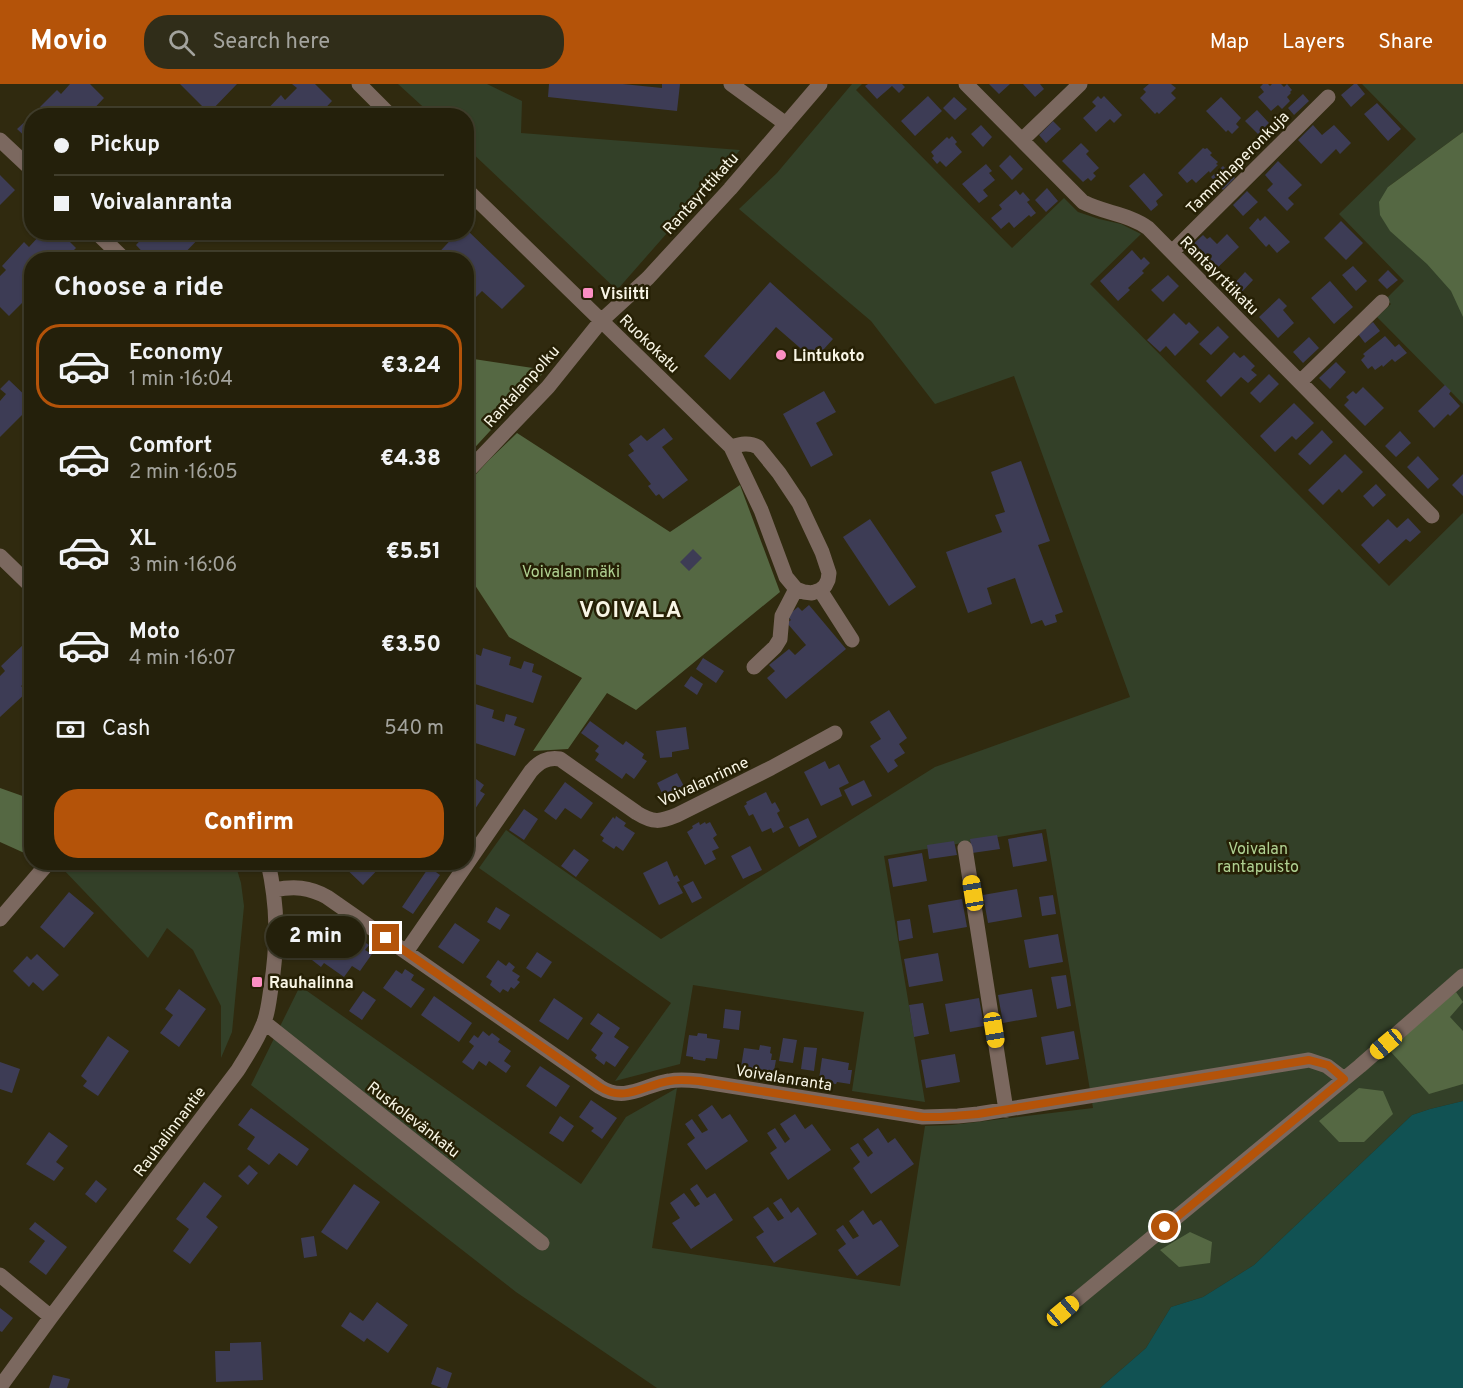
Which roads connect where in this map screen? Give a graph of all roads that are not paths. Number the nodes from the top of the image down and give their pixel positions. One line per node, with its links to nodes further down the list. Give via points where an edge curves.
1 (359, 84): 7 (street)
2 (731, 84): 8 (street)
3 (820, 84): 8 (street, Rantayrttikatu)
4 (966, 84): 10 (street, Rantayrttikatu)
5 (1080, 84): 10 (street)
6 (1328, 97): 15 (street, Tammihaperonkuja)
7 (383, 108)
8 (786, 124): 17 (street, Rantayrttikatu, via 648,278)
9 (0, 140): 11 (street)
10 (1022, 140): 15 (street, Rantayrttikatu, via 1083,202 1141,223)
11 (24, 162)
12 (474, 197): 17 (street, Ruokokatu)
13 (104, 240): 14 (street)
14 (116, 252)
15 (1172, 252): 18 (street, Rantayrttikatu)
16 (1382, 302): 18 (street)
17 (601, 321): 19 (street, Ruokokatu); 20 (street, Rantalanpolku, via 548,387)
18 (1300, 381): 21 (street, Rantayrttikatu)
19 (731, 447): 24 (street, Ruokokatu, via 761,510 786,577); 25 (street, via 758,447 795,496 829,573)
20 (474, 465)
21 (1432, 516)
22 (0, 556): 23 (street)
23 (24, 579)
24 (796, 590): 25 (street); 27 (street, via 782,616 780,639)
25 (820, 590): 26 (street)
26 (852, 640)
27 (754, 667)
28 (835, 733): 30 (street, Voivalanrinne, via 677,815 656,821 646,819 560,759 541,762)
29 (965, 848): 40 (street)
30 (474, 854)
31 (42, 870): 35 (street)
32 (269, 870): 34 (street, Rauhalinnantie)
33 (463, 870): 36 (street, Voivalanrinne)
34 (274, 890): 36 (street, Voivalanranta, via 295,887 317,891); 38 (street, Rauhalinnantie, via 276,949)
35 (0, 919)
36 (406, 952): 40 (street, Voivalanranta, via 617,1095 685,1080 923,1117)
37 (1463, 976): 39 (street)
38 (264, 1023): 41 (street, Ruskolevänkatu); 44 (street, Rauhalinnantie, via 238,1070)
39 (1344, 1079): 40 (street, Voivalanranta, via 1328,1065 1309,1060); 43 (street)
40 (1006, 1110)
41 (542, 1243)
42 (0, 1275): 44 (street)
43 (1063, 1311)
44 (51, 1317): 45 (street, Rauhalinnantie)
45 (0, 1387)

